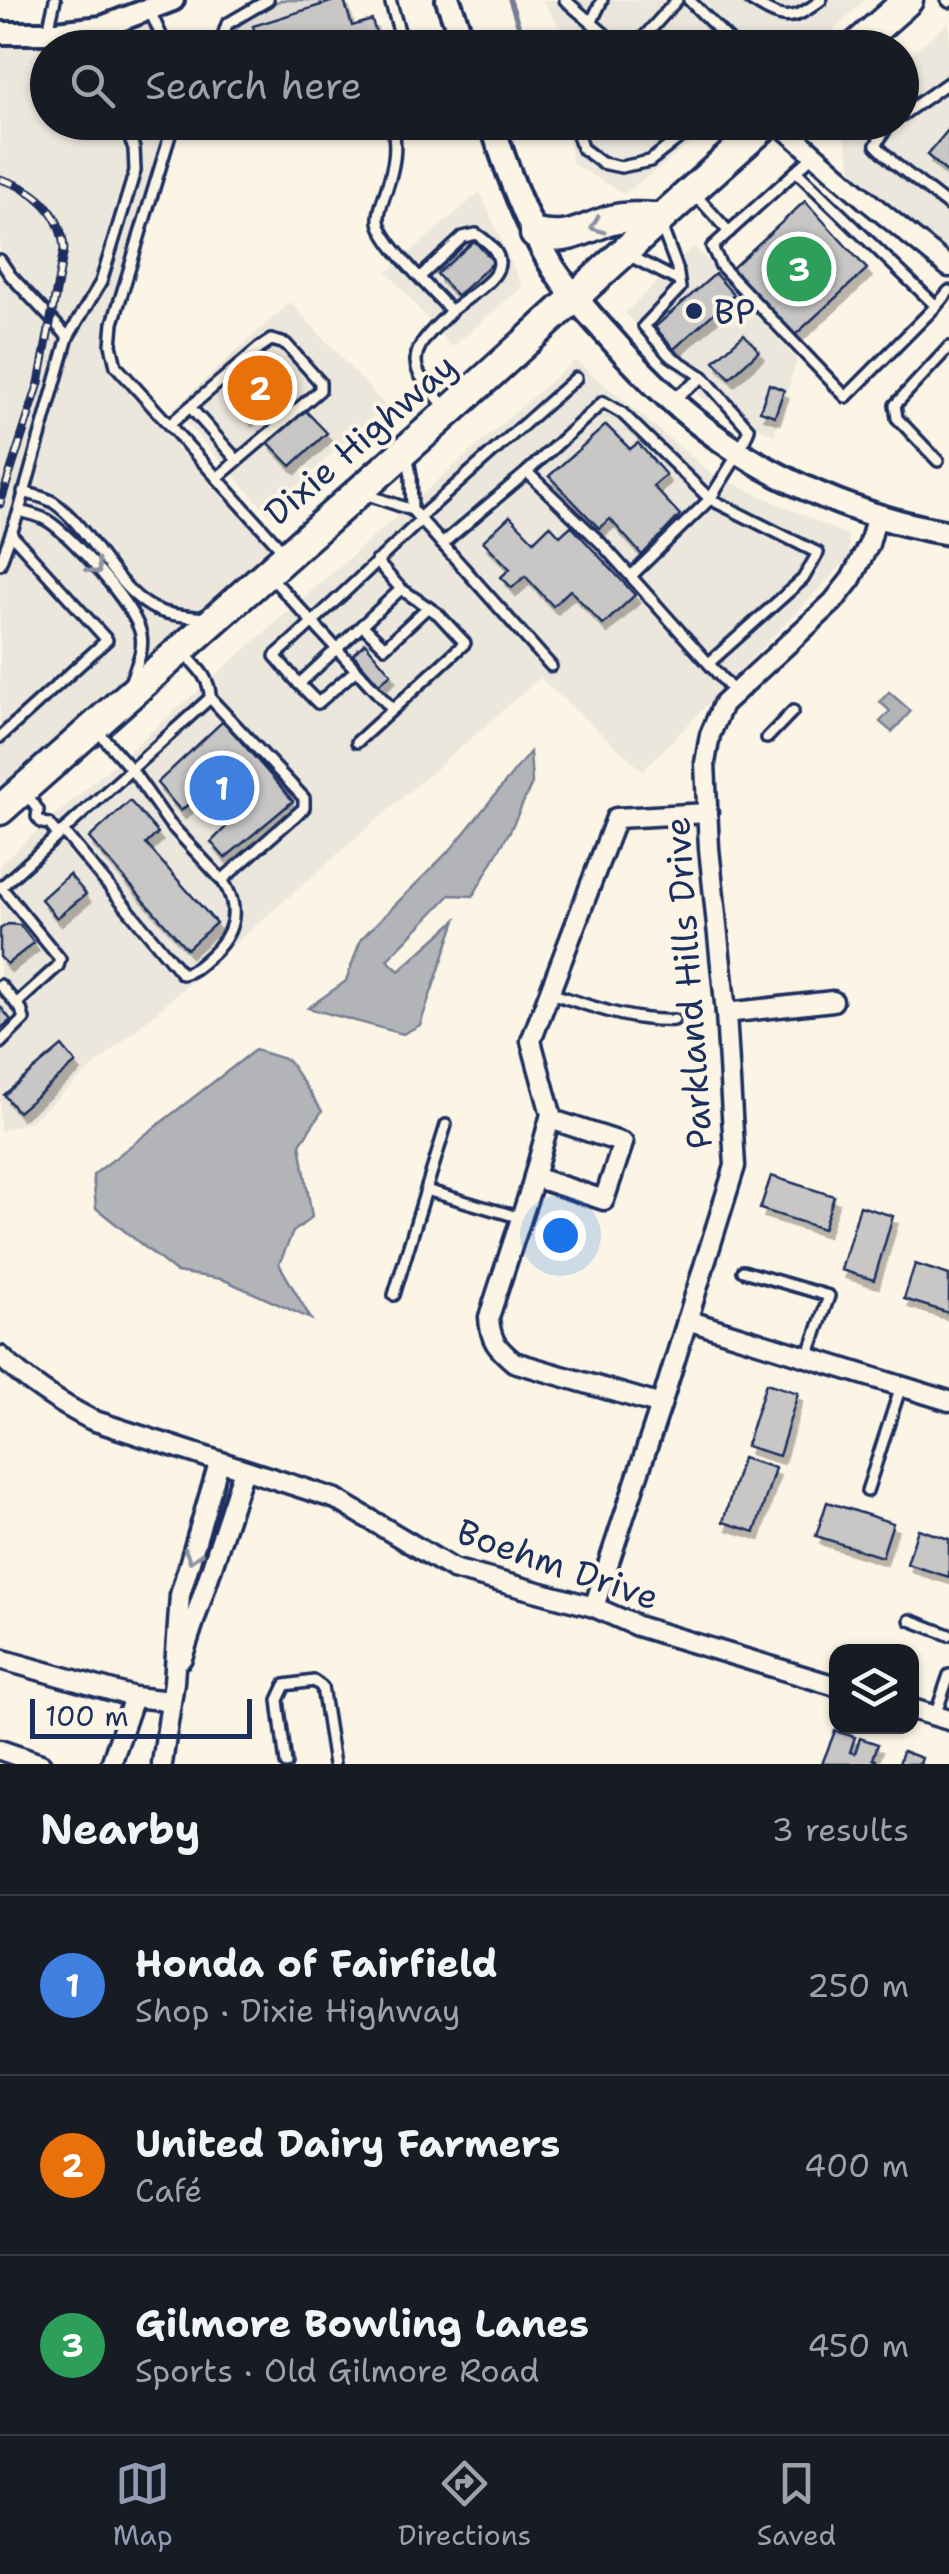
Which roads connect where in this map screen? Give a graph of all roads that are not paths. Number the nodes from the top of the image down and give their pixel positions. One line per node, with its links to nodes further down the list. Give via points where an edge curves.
1 (55, 0): 15 (lane)
2 (172, 0): 13 (street)
3 (268, 0): 18 (lane)
4 (390, 0): 19 (lane)
5 (448, 0): 20 (main road)
6 (564, 0): 14 (lane)
7 (602, 0): 14 (lane)
8 (677, 0): 22 (lane)
9 (689, 0): 23 (lane)
10 (750, 0): 11 (lane, via 790,18)
11 (821, 0)
12 (908, 0): 24 (main road)
13 (149, 10): 16 (street); 17 (lane)
14 (592, 21): 21 (lane)
15 (49, 30)
16 (116, 30)
17 (159, 30)
18 (225, 30)
19 (399, 30)
20 (459, 30)
21 (602, 30)
22 (650, 30)
23 (719, 30)
24 (874, 30)
25 (0, 32): 26 (street)
26 (30, 33)
27 (949, 82): 28 (lane)
28 (919, 103)
29 (130, 140): 54 (lane, via 135,171 101,282)
30 (169, 140): 61 (lane, via 111,345 116,366)
31 (396, 140): 48 (lane, via 379,224)
32 (497, 140): 44 (main road)
33 (580, 140): 34 (lane, via 602,163 622,167 650,161)
34 (676, 140)
35 (748, 140): 40 (main road, Dixie Highway)
36 (797, 140): 38 (street)
37 (879, 140): 41 (lane, via 895,164)
38 (814, 155): 39 (lane); 47 (street)
39 (797, 172): 43 (lane); 52 (lane)
40 (691, 190): 42 (main road, Dixie Highway); 43 (lane)
41 (949, 206)
42 (659, 218): 44 (main road, one-way to 44, via 626,217 556,238); 45 (main road, Dixie Highway); 49 (lane)
43 (729, 232): 52 (lane, via 712,246 720,266 846,397)
44 (536, 234): 51 (main road)
45 (622, 252): 49 (lane); 51 (main road, Dixie Highway)
46 (0, 260): 54 (lane)
47 (949, 267)
48 (420, 277): 53 (lane); 53 (lane, via 464,237 476,234 494,246 497,273)
49 (677, 280): 56 (lane, via 680,288 644,326 669,355)
50 (949, 291): 52 (lane)
51 (575, 298): 58 (main road); 60 (main road, Dixie Highway)
52 (936, 306)
53 (452, 311): 60 (lane, via 416,354 418,371)
54 (68, 338): 68 (lane)
55 (948, 349): 65 (lane, via 894,405)
56 (703, 377): 58 (lane); 63 (lane, via 749,428)
57 (576, 378): 72 (lane)
58 (672, 401): 63 (main road)
59 (190, 407): 61 (lane); 64 (lane); 64 (lane, via 271,340 286,344 320,382 320,390)
60 (449, 412): 62 (main road, Dixie Highway)
61 (169, 425): 67 (lane)
62 (406, 450): 69 (main road, Dixie Highway); 72 (lane)
63 (740, 451): 70 (lane); 73 (main road)
64 (237, 460): 67 (lane)
65 (938, 460)
66 (527, 472): 70 (lane, via 602,402 622,413); 76 (lane); 80 (lane)
67 (217, 478): 78 (lane)
68 (23, 492): 71 (lane); 83 (lane, via 64,512 150,606)
69 (358, 492): 72 (lane); 78 (main road, Dixie Highway)
70 (710, 499): 80 (lane); 88 (lane, via 818,553 803,579)
71 (18, 511): 75 (lane); 93 (lane, one-way to 93, via 50,522 71,540 136,621 140,654)
72 (418, 515): 76 (lane); 77 (lane)
73 (877, 516): 74 (main road); 92 (street, Parkland Hills Drive, via 869,544 833,602)
74 (949, 533)
75 (10, 534): 79 (lane); 98 (lane, via 107,640)
76 (442, 544): 89 (lane)
77 (376, 562): 81 (lane); 84 (lane)
78 (276, 563): 83 (main road, Dixie Highway); 84 (lane)
79 (0, 564)
80 (631, 576): 88 (lane)
81 (401, 589): 82 (lane); 85 (lane)
82 (428, 607): 85 (lane, via 385,647); 95 (lane, via 465,642)
83 (213, 618): 86 (main road, Dixie Highway)
84 (313, 623): 87 (lane); 91 (lane, via 276,656)
85 (362, 625): 87 (lane)
86 (180, 648): 93 (main road, Dixie Highway); 94 (lane, via 206,678)
87 (338, 650): 90 (lane); 91 (lane)
88 (709, 664): 92 (lane)
89 (551, 666)
90 (356, 670): 91 (lane, via 318,703); 95 (lane)
91 (299, 684)
92 (735, 693): 104 (street, Parkland Hills Drive, via 710,735 704,763)
93 (124, 698): 97 (main road, Dixie Highway)
94 (210, 698): 101 (lane); 106 (lane, via 304,798 304,808)
95 (392, 709): 100 (lane)
96 (793, 710): 99 (lane)
97 (93, 726): 101 (lane); 102 (main road, Dixie Highway)
98 (0, 737)
99 (767, 738)
100 (357, 742)
101 (131, 769): 105 (lane); 106 (lane)
102 (30, 800): 103 (main road, Dixie Highway); 105 (lane, via 42,823)
103 (0, 810)
104 (708, 814): 109 (street, via 616,818); 112 (street, Parkland Hills Drive)
105 (60, 833): 106 (lane, via 182,974 222,946 234,923); 107 (lane)
106 (222, 880)
107 (0, 887): 111 (lane, via 60,959)
108 (0, 985): 111 (lane)
109 (550, 993): 113 (lane, via 629,1018); 115 (street, via 531,1042)
110 (833, 1001): 112 (street)
111 (16, 1004): 114 (lane, via 24,1019)
112 (726, 1014): 122 (street, Parkland Hills Drive, via 735,1166)
113 (674, 1020)
114 (0, 1043)
115 (550, 1119): 117 (street); 117 (street, via 623,1143 604,1200)
116 (446, 1125): 118 (lane)
117 (534, 1177): 119 (street)
118 (426, 1190): 119 (lane); 121 (lane)
119 (521, 1218): 127 (street, via 489,1318 500,1350 514,1362)
120 (743, 1271): 124 (lane, via 829,1296)
121 (394, 1295)
122 (686, 1320): 124 (street); 127 (street, Parkland Hills Drive)
123 (0, 1356): 128 (street, Boehm Drive, via 24,1380 92,1420)
124 (808, 1358): 125 (street)
125 (901, 1386): 126 (street); 130 (lane)
126 (949, 1401)
127 (661, 1405): 131 (street, Parkland Hills Drive)
128 (219, 1462): 129 (street, Boehm Drive); 136 (street, one-way to 136, via 180,1595)
129 (244, 1470): 131 (street, Boehm Drive, via 336,1500 454,1569); 136 (street)
130 (867, 1491)
131 (594, 1607): 137 (street, Boehm Drive)
132 (910, 1620): 133 (lane)
133 (949, 1635)
134 (0, 1659): 138 (street)
135 (949, 1674): 140 (lane)
136 (174, 1682): 139 (street)
137 (829, 1684)
138 (134, 1698): 139 (street); 143 (street)
139 (170, 1701): 144 (street)
140 (942, 1719)
141 (0, 1750): 142 (street)
142 (41, 1764)
143 (111, 1764)
144 (162, 1764)
145 (286, 1764): 146 (lane, via 278,1700 285,1685 314,1681 322,1687)
146 (334, 1764)

